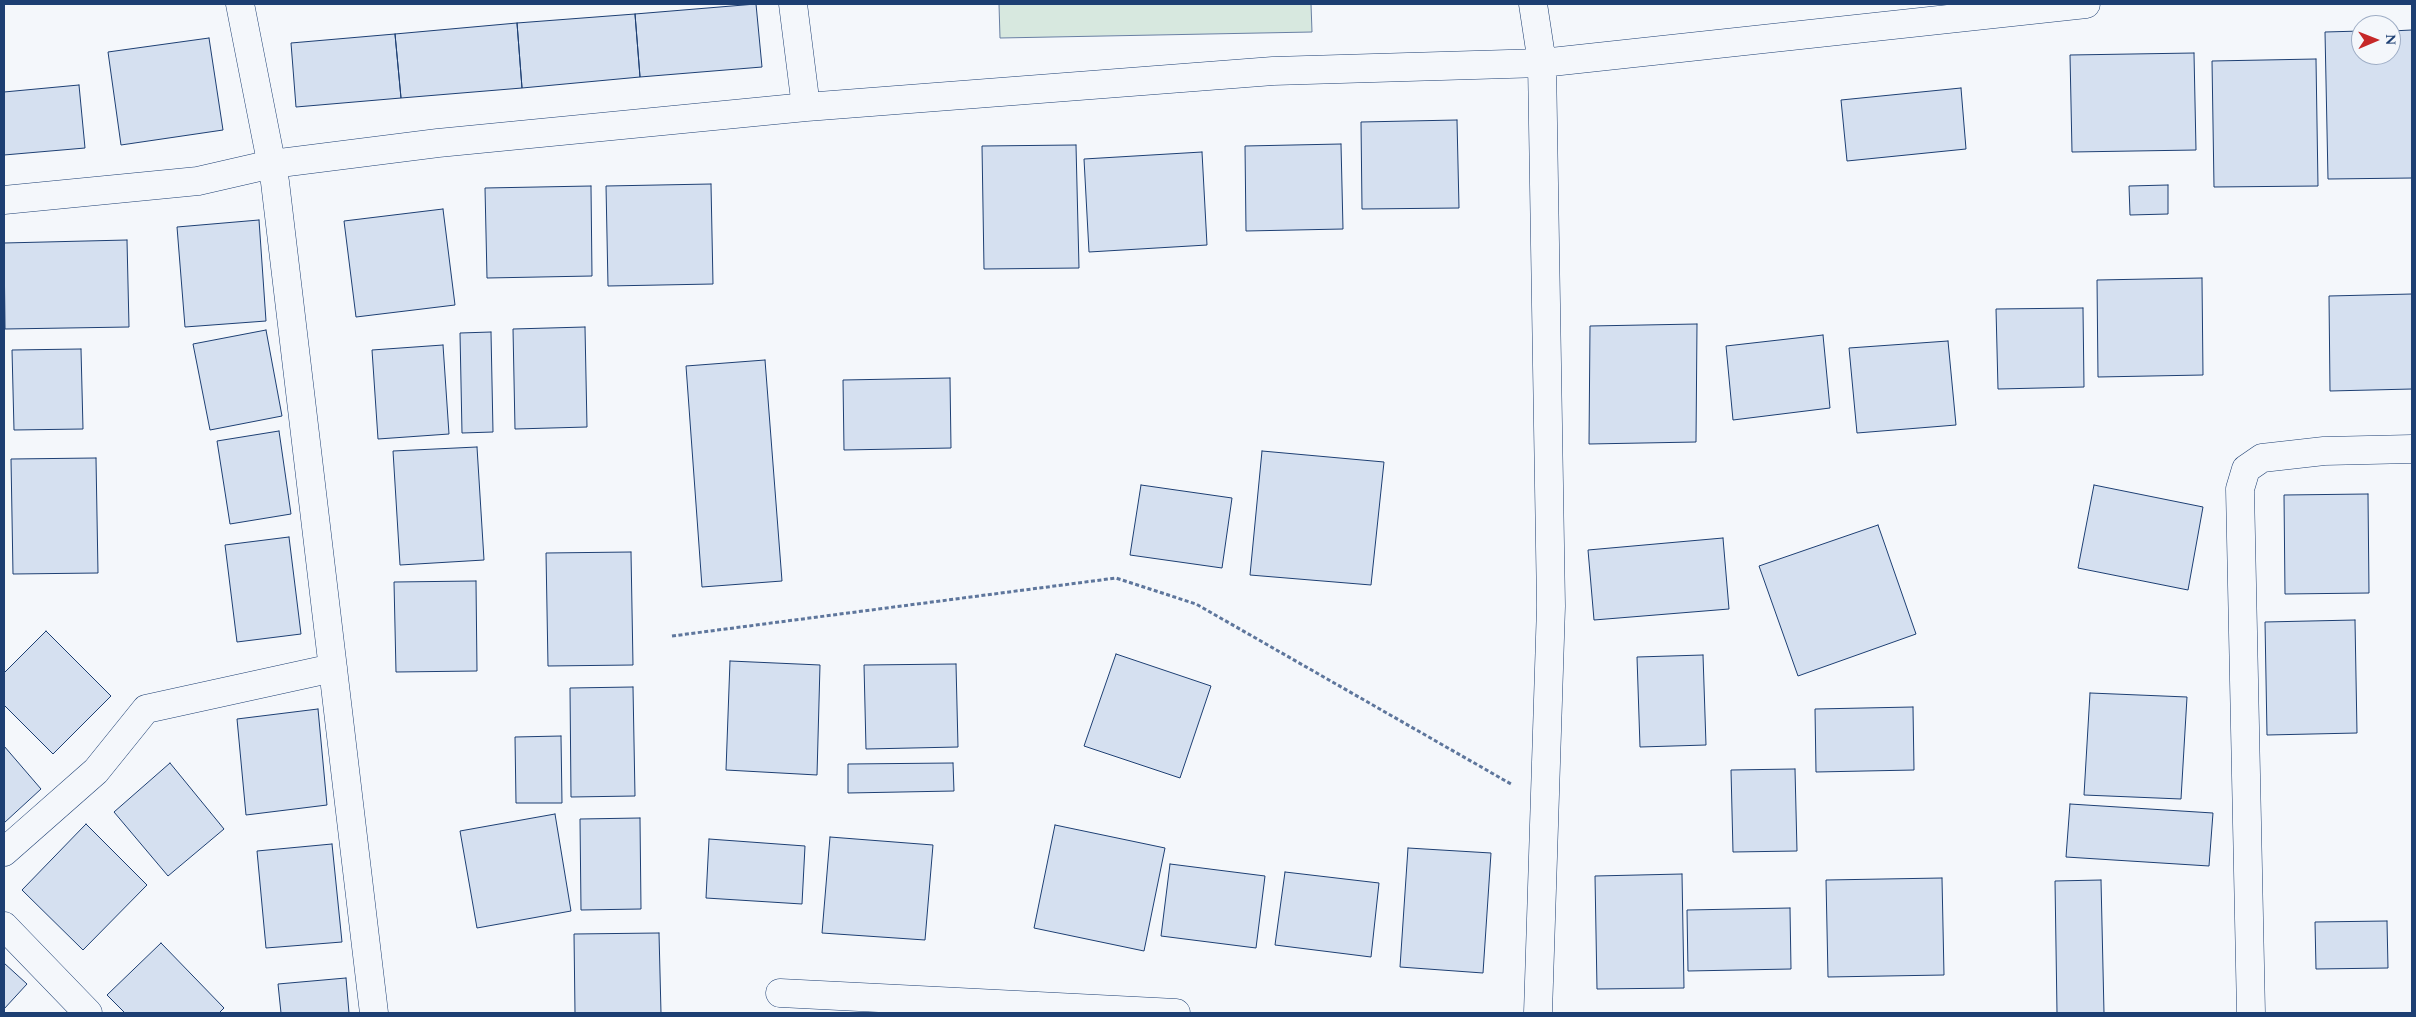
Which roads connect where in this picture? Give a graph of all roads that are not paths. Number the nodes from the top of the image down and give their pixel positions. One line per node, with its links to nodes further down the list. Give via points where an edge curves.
1 (240, 4): 8 (street)
2 (793, 4): 7 (street)
3 (1533, 4): 6 (street)
4 (2086, 4): 5 (street)
5 (2011, 8): 6 (street)
6 (1542, 63): 7 (street, via 1272,71); 18 (street, via 1551,606)
7 (806, 108): 8 (street, via 438,143)
8 (272, 164): 9 (street, via 198,181); 11 (street)
9 (4, 200)
10 (2412, 449): 19 (street, via 2324,451 2262,458 2246,469 2240,489)
11 (333, 668): 12 (street, via 146,709 96,771); 16 (street)
12 (4, 852)
13 (4, 926): 15 (street)
14 (780, 993): 17 (street)
15 (88, 1013)
16 (374, 1013)
17 (1176, 1013)
18 (1538, 1013)
19 (2251, 1013)

